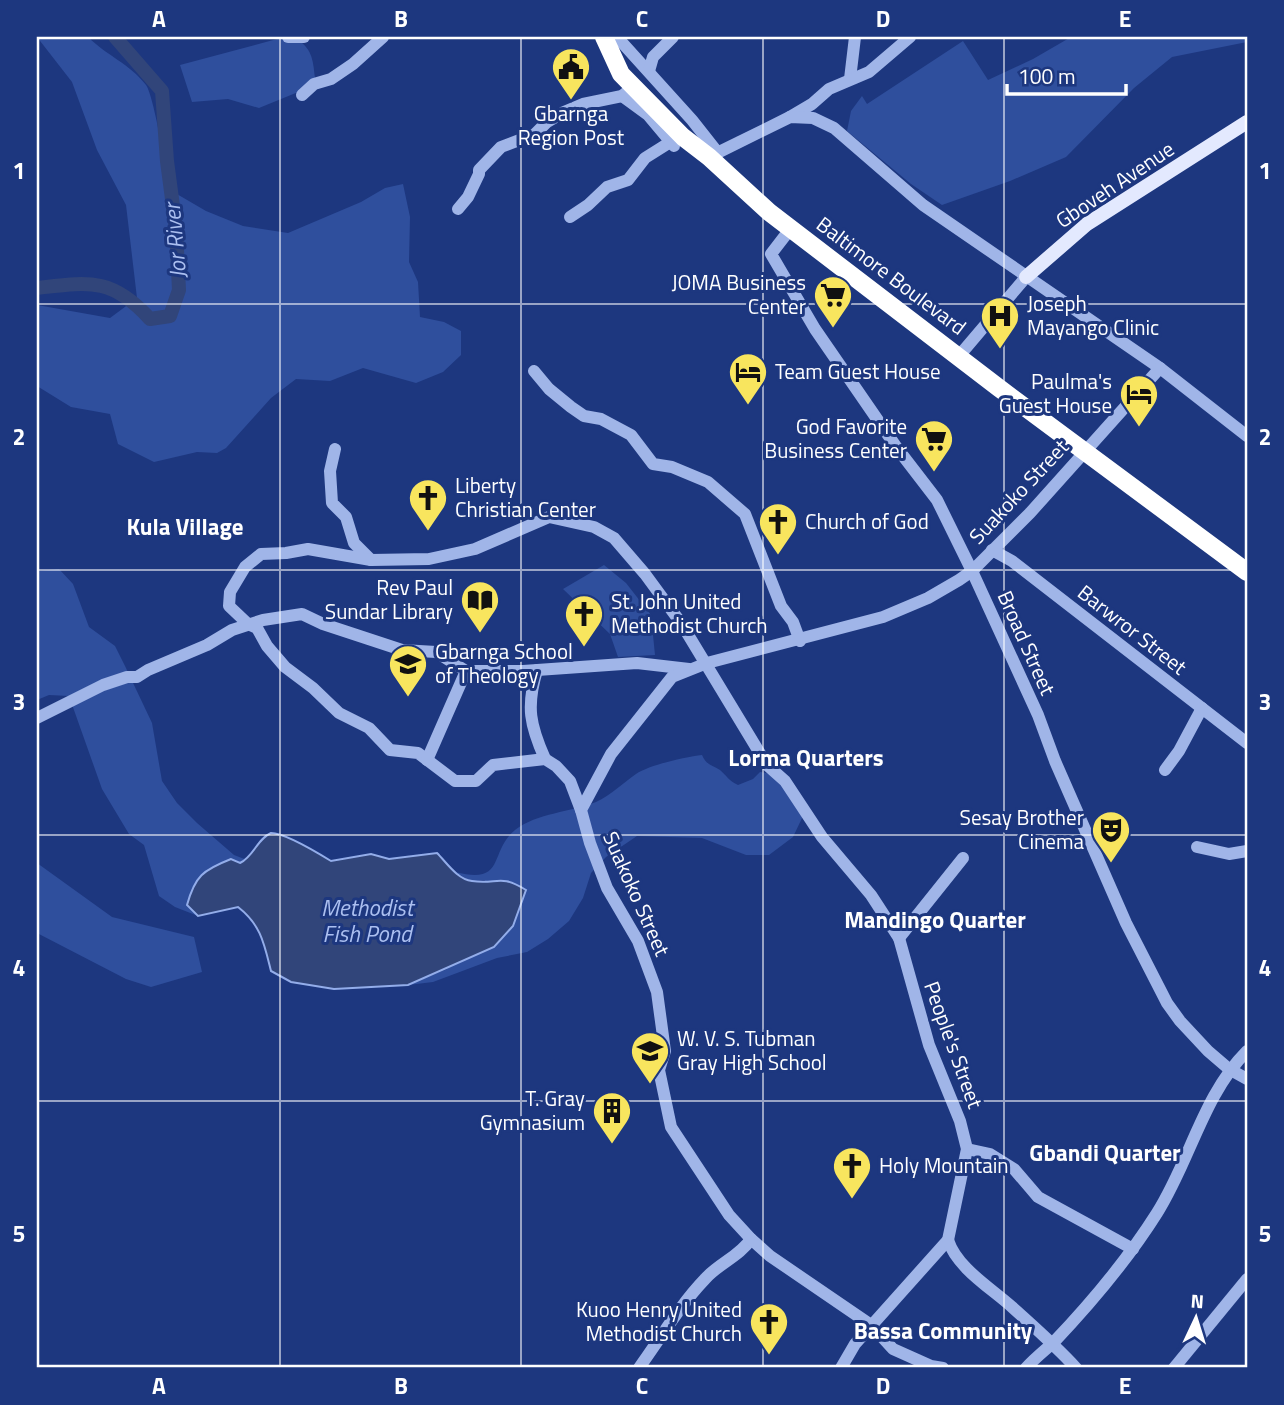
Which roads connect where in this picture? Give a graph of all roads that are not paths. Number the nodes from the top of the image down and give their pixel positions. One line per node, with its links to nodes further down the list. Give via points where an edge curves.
1 (288, 37): 2 (street)
2 (304, 37)
3 (383, 37): 12 (street, via 353,64)
4 (604, 37): 11 (highway, Baltimore Boulevard)
5 (617, 37): 9 (street)
6 (673, 37): 9 (street, via 653,57)
7 (855, 37): 10 (street)
8 (910, 37): 10 (street, via 869,72)
9 (649, 71): 15 (street, via 692,120)
10 (850, 79): 13 (street)
11 (627, 91): 15 (highway, Baltimore Boulevard); 16 (street, via 564,112 535,134 501,147 479,170); 17 (street, via 673,144 645,158 628,180 607,187)
12 (302, 95)
13 (790, 117): 15 (street); 19 (street, via 813,118 834,128 923,205)
14 (1247, 122): 19 (main road, Gboveh Avenue, via 1087,224)
15 (713, 155): 18 (highway, Baltimore Boulevard)
16 (458, 209)
17 (570, 217)
18 (791, 229): 20 (highway, Baltimore Boulevard); 28 (street, Broad Street, via 765,251 937,500)
19 (1026, 276): 20 (street, Gboveh Avenue); 21 (street)
20 (959, 356): 25 (highway, Baltimore Boulevard)
21 (1160, 368): 23 (street); 25 (street, Suakoko Street)
22 (534, 371): 31 (street, via 549,389 584,415 631,435 653,464 708,482 745,514 780,607 793,622)
23 (1247, 436)
24 (335, 449): 27 (street, via 330,471 332,503 345,517 354,542)
25 (1084, 451): 26 (street, Suakoko Street); 29 (highway, Baltimore Boulevard)
26 (992, 550): 28 (street, Suakoko Street); 36 (street, Barwror Street)
27 (371, 560): 30 (street, People's Street, via 308,549 261,554 245,567 230,592 229,606); 32 (street, People's Street, via 429,559 475,548 549,517 594,527 614,538 645,574)
28 (972, 571): 31 (street, Suakoko Street, via 883,618); 48 (street, Broad Street, via 1141,953 1180,1021)
29 (1247, 572)
30 (248, 624): 35 (street, via 302,614 402,650 436,652); 37 (street); 40 (street, via 257,628 285,667 339,713 369,729 390,750 418,753)
31 (800, 641): 32 (street, Suakoko Street)
32 (707, 663): 33 (street, Suakoko Street); 46 (street, People's Street, via 767,765 785,782)
33 (689, 669): 34 (street, via 637,663); 42 (street, Suakoko Street, via 671,677 642,712 611,754)
34 (537, 670): 35 (street); 39 (street, via 530,718)
35 (466, 671): 40 (street)
36 (1202, 708): 38 (street, Barwror Street); 41 (street)
37 (37, 718)
38 (1247, 743)
39 (545, 759): 40 (street, via 493,765 476,781 455,781); 42 (street, via 570,781)
40 (427, 760)
41 (1165, 770)
42 (581, 810): 51 (street, Suakoko Street, via 607,888 639,942 657,992 665,1051 660,1070 671,1127 729,1215)
43 (1197, 847): 44 (street, via 1229,854)
44 (1247, 851)
45 (963, 858): 46 (street)
46 (899, 938): 50 (street, People's Street, via 929,1045)
47 (1247, 1051): 48 (street)
48 (1229, 1069): 49 (street, Broad Street); 53 (street, via 1179,1173)
49 (1247, 1079)
50 (967, 1149): 52 (street, People's Street); 53 (street, via 990,1154 1014,1169 1038,1197)
51 (751, 1239): 55 (street, Suakoko Street); 57 (street, via 705,1279)
52 (948, 1240): 55 (street, People's Street); 56 (street, via 964,1265)
53 (1133, 1249): 56 (street)
54 (1247, 1279): 62 (street)
55 (871, 1325): 58 (street, People's Street); 59 (street, Suakoko Street, via 893,1349)
56 (1052, 1343): 60 (street); 61 (street)
57 (639, 1368)
58 (841, 1368)
59 (943, 1368)
60 (1026, 1368)
61 (1076, 1368)
62 (1174, 1368)

